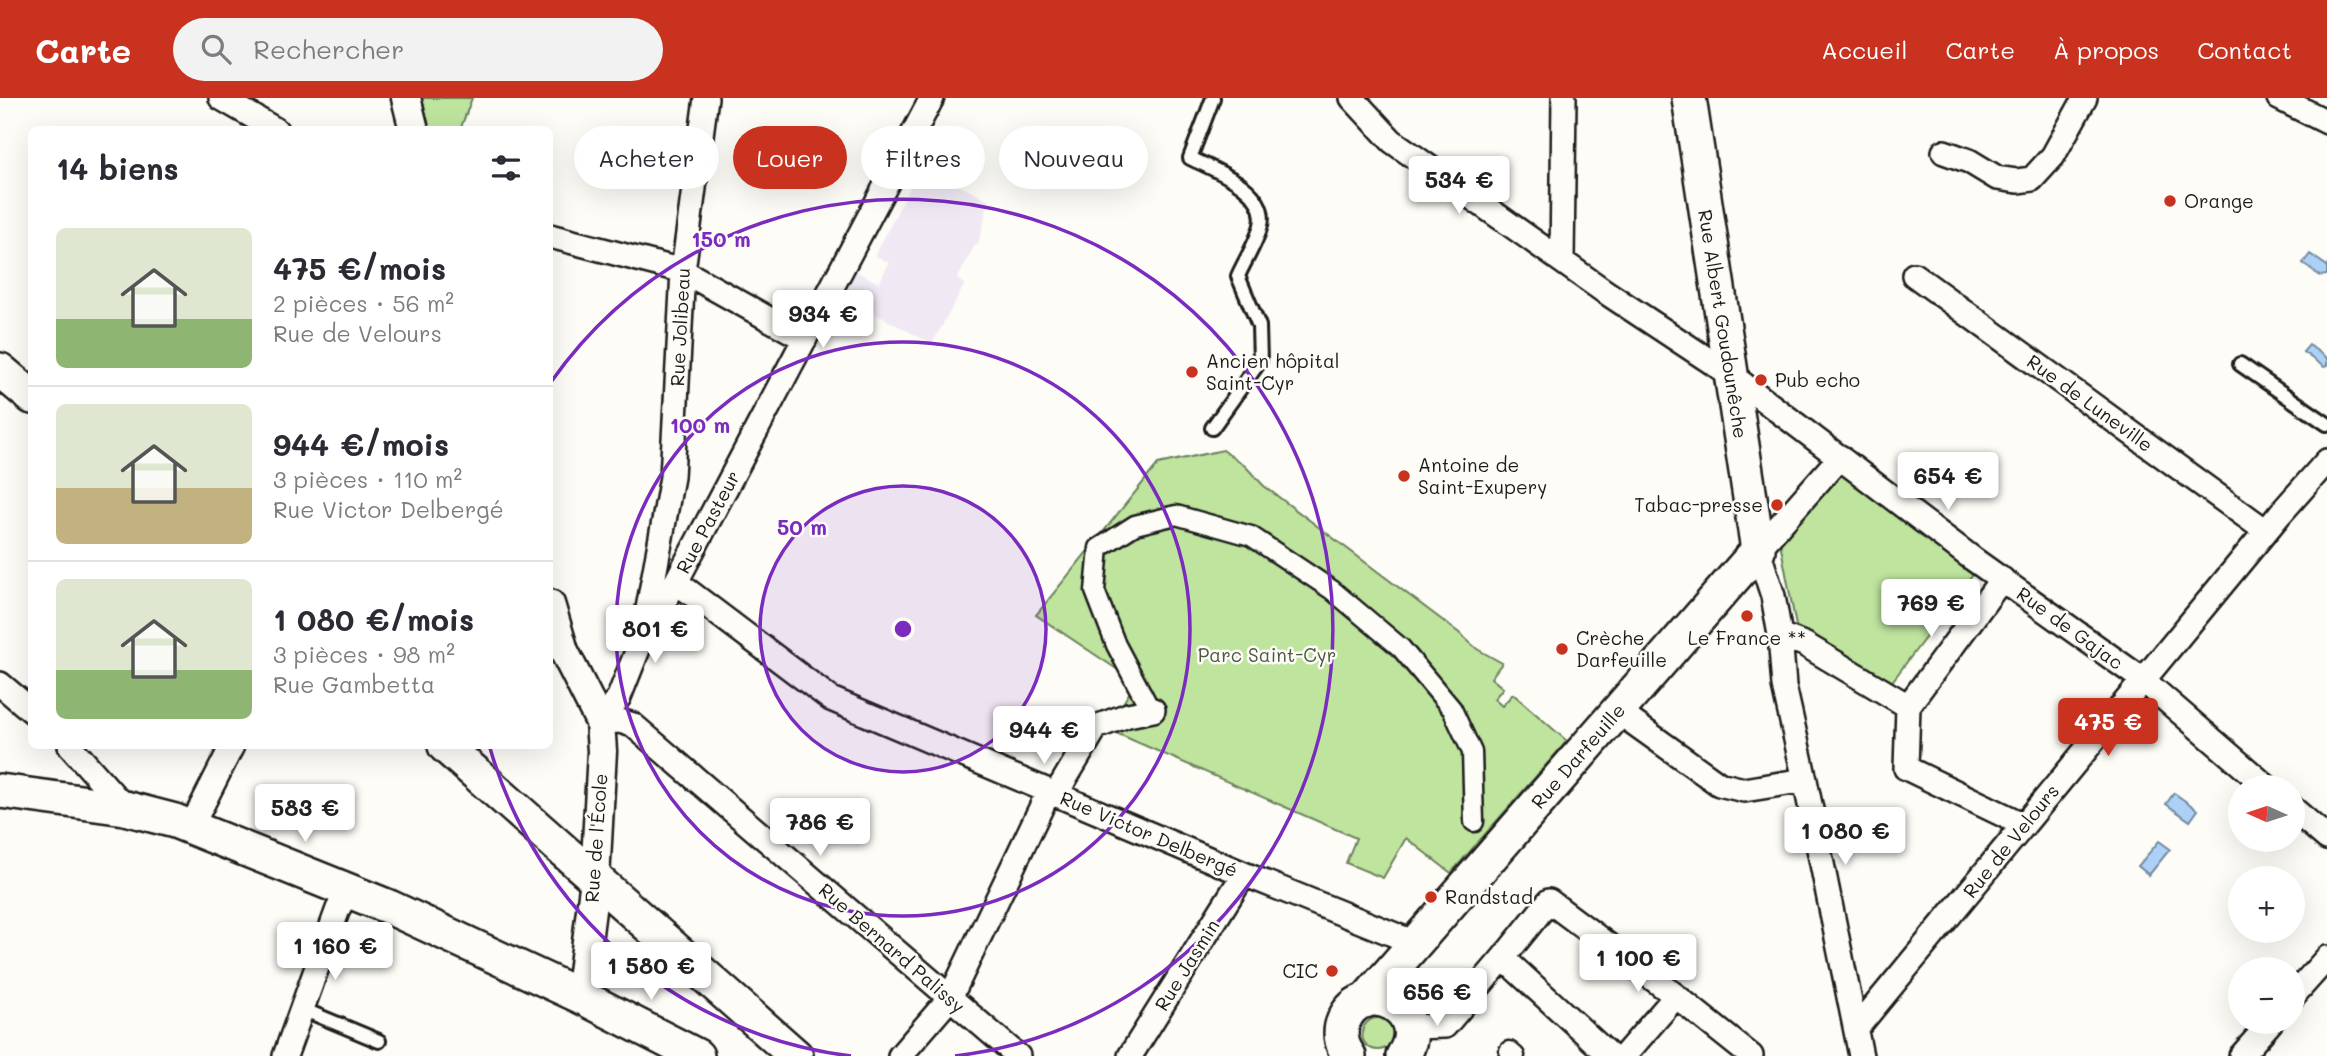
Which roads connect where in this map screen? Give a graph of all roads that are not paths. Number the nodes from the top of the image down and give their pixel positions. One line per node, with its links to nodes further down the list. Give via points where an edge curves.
1 (221, 98): 12 (street)
2 (406, 98): 13 (street)
3 (706, 98): 17 (street, Rue Jolibeau)
4 (932, 98): 19 (street, Rue Pasteur)
5 (1213, 98): 25 (lane, via 1190,158 1239,182 1258,201 1262,224 1238,276 1259,326 1260,361)
6 (1352, 98): 16 (street, Rue de Gajac, via 1392,141)
7 (1564, 98): 16 (street)
8 (1689, 98): 22 (main road, Rue Albert Goudounêche)
9 (2085, 98): 14 (street, via 2053,156 2032,179 1997,178)
10 (2279, 98): 11 (street)
11 (2327, 122)
12 (269, 126)
13 (413, 126)
14 (1944, 152)
15 (553, 237): 17 (street)
16 (1562, 261): 22 (street, Rue de Gajac)
17 (683, 271): 19 (street); 34 (street, Rue Jolibeau, via 672,477)
18 (1914, 275): 28 (street, Rue de Luneville)
19 (804, 339): 31 (street, Rue Pasteur)
20 (2240, 363): 24 (lane)
21 (0, 370): 23 (main road)
22 (1731, 374): 26 (street, Rue de Gajac); 29 (main road, Rue Albert Goudounêche)
23 (28, 394)
24 (2327, 424)
25 (1212, 428)
26 (1840, 457): 29 (street); 30 (street, Rue de Gajac)
27 (2327, 461): 28 (street, Rue de Velours)
28 (2266, 531): 36 (street, Rue de Velours)
29 (1758, 550): 33 (street); 40 (main road, Rue Darfeuille)
30 (2002, 579): 36 (street, Rue de Gajac); 41 (street)
31 (676, 582): 34 (street, Rue Pasteur); 49 (street, Rue Victor Delbergé, via 831,699)
32 (553, 624): 35 (street)
33 (1780, 635): 41 (street, via 1804,644); 47 (street, via 1784,686)
34 (642, 639): 42 (street, Rue Pasteur, via 619,698)
35 (557, 651): 42 (street)
36 (2143, 680): 46 (street, Rue de Gajac); 53 (street, Rue de Velours)
37 (0, 684): 38 (street)
38 (28, 708)
39 (1153, 710): 49 (street, via 1096,727); 52 (street, via 1116,645 1096,591 1099,548 1135,524 1176,515 1251,536 1332,590 1401,648 1452,709 1472,752)
40 (1617, 711): 47 (street, via 1719,784 1744,790); 59 (main road, Rue Darfeuille)
41 (1907, 712): 53 (street, via 1906,768)
42 (600, 722): 57 (street, Rue de l'École, via 603,751); 65 (street, Rue Bernard Palissy, via 632,725)
43 (73, 749): 50 (street)
44 (230, 749): 54 (street)
45 (447, 749): 57 (main road)
46 (2253, 775)
47 (1805, 779): 67 (street)
48 (0, 791): 50 (main road)
49 (1052, 793): 56 (street, Rue Victor Delbergé); 65 (street)
50 (125, 808): 54 (main road)
51 (2305, 819): 55 (street)
52 (1474, 822)
53 (2024, 825): 67 (street, Rue de Velours)
54 (191, 827): 58 (main road)
55 (2327, 838)
56 (1244, 874): 59 (street, Rue Victor Delbergé); 77 (street, Rue Jasmin)
57 (596, 879): 63 (street, Rue de l'École); 74 (main road)
58 (348, 891): 63 (main road); 66 (street)
59 (1407, 952): 68 (main road, via 1394,987)
60 (1503, 958): 64 (street, via 1549,901); 68 (street, via 1445,1026); 79 (street)
61 (2327, 958): 62 (street)
62 (2305, 983)
63 (580, 996): 73 (main road)
64 (1676, 996): 80 (street); 81 (street)
65 (950, 998): 75 (street); 76 (street, Rue Bernard Palissy)
66 (302, 1009): 70 (lane); 72 (street)
67 (1856, 1028): 82 (street)
68 (1397, 1033): 71 (main road, via 1349,1011)
69 (2260, 1034): 83 (street)
70 (379, 1041)
71 (1345, 1042): 78 (main road)
72 (285, 1056)
73 (697, 1056)
74 (796, 1056)
75 (900, 1056)
76 (1018, 1056)
77 (1130, 1056)
78 (1318, 1056)
79 (1610, 1056)
80 (1624, 1056)
81 (1751, 1056)
82 (1861, 1056)
83 (2241, 1056)

